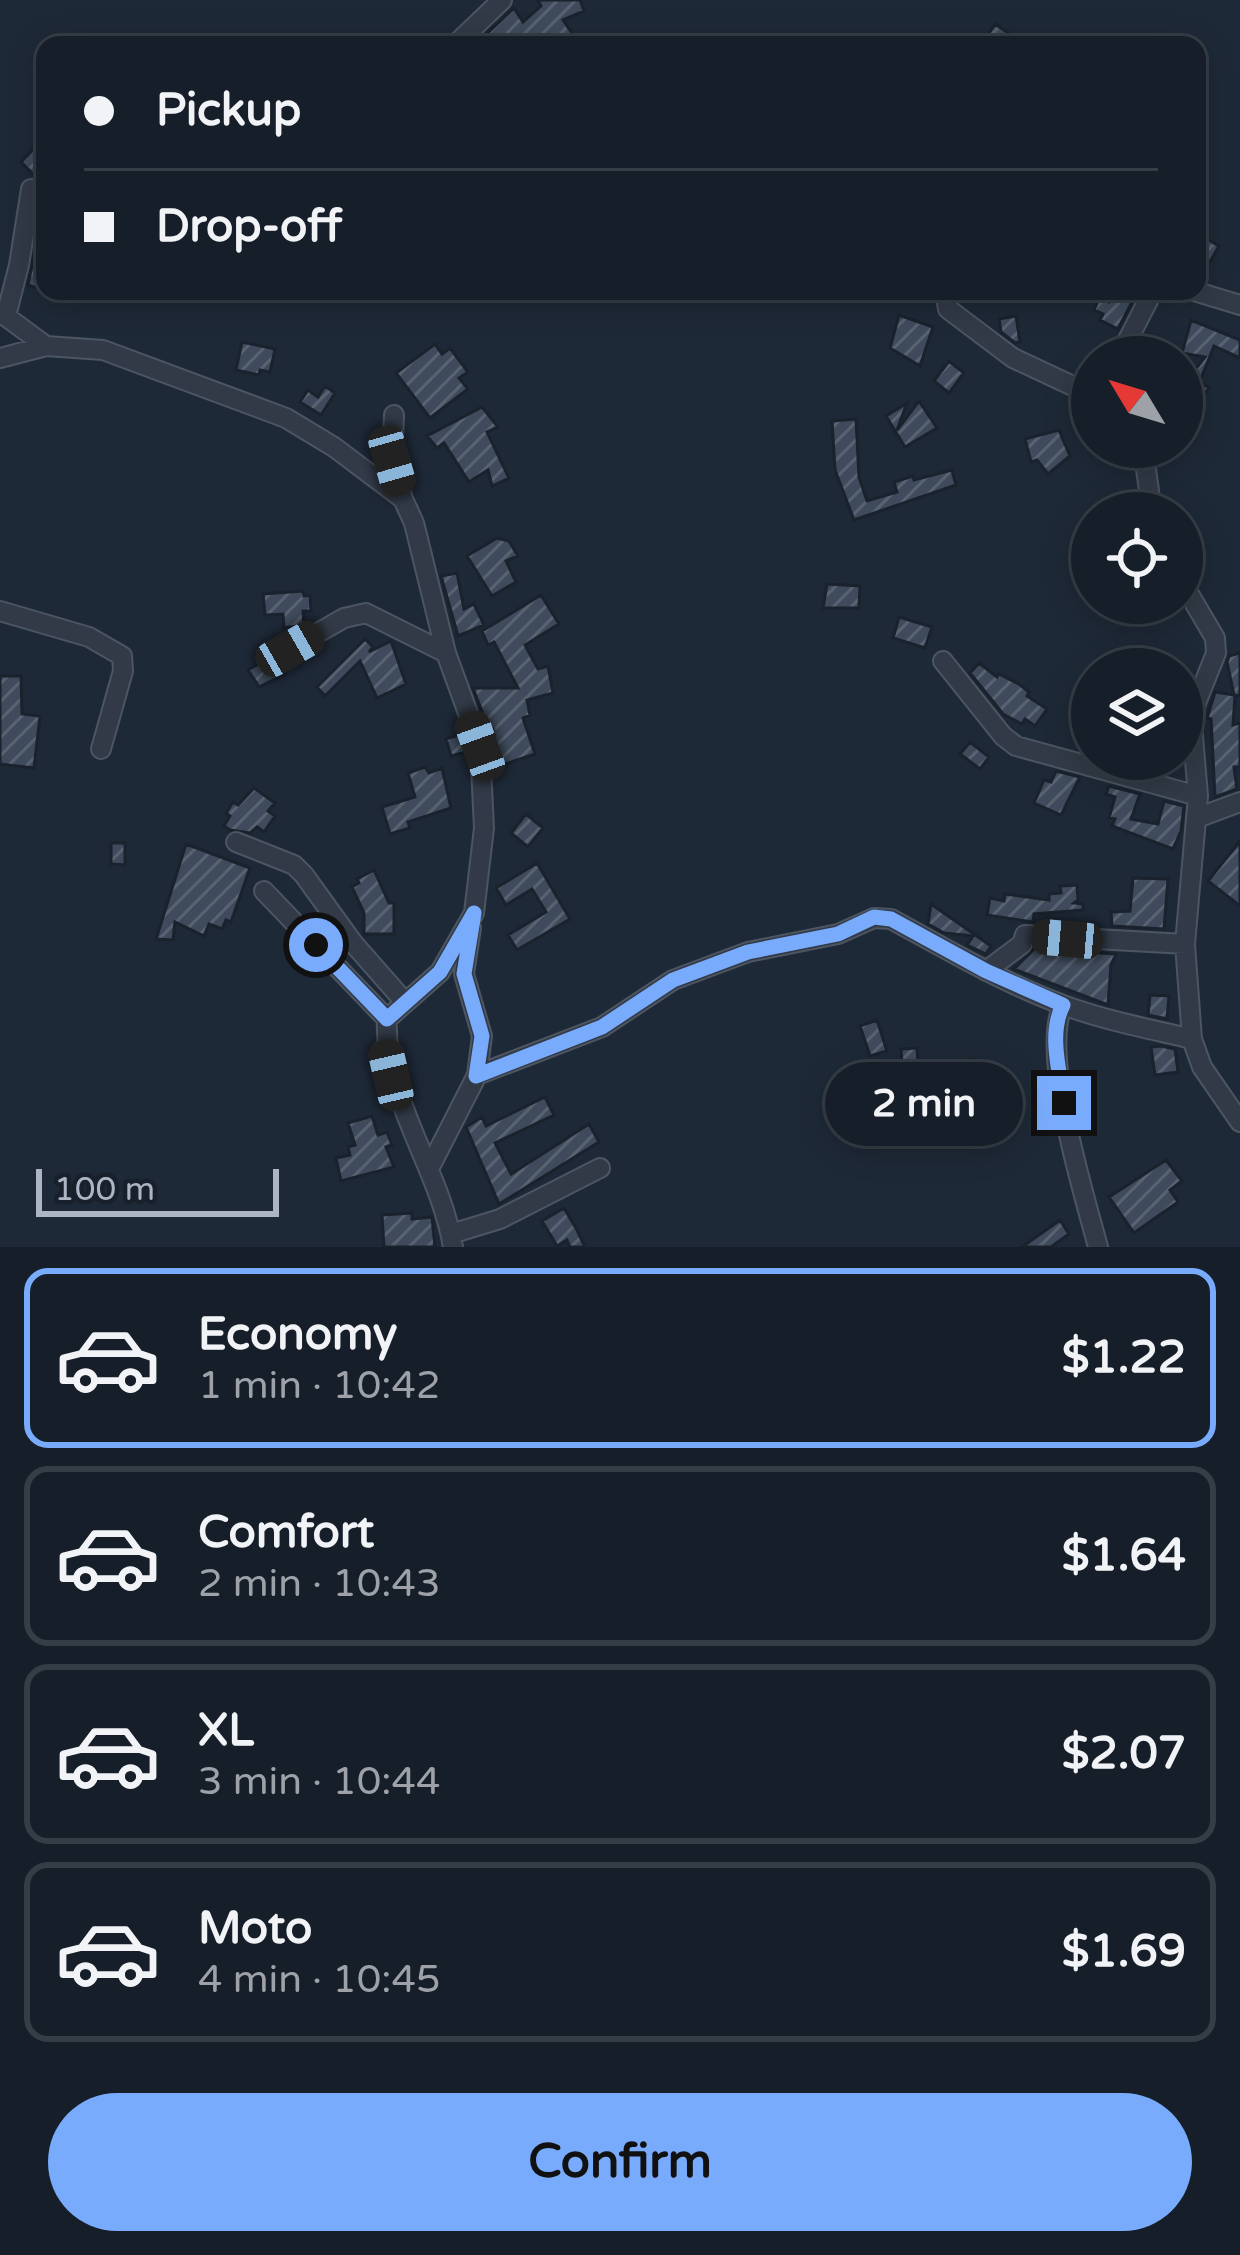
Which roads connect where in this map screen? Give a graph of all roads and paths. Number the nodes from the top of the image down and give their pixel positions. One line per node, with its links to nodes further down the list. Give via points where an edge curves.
1 (502, 0): 2 (street)
2 (464, 36)
3 (31, 189): 8 (street)
4 (1206, 295): 7 (street)
5 (944, 300): 12 (street, via 1013,358)
6 (1148, 300): 9 (street)
7 (1240, 305)
8 (3, 314): 10 (street)
9 (1130, 336)
10 (46, 346): 11 (street); 14 (street, via 103,350 286,418)
11 (0, 358)
12 (1071, 384)
13 (394, 415): 14 (street, via 392,461)
14 (404, 499): 18 (street)
15 (0, 611): 20 (street, via 89,637 122,656)
16 (1203, 618): 21 (street, via 1216,652 1192,724)
17 (290, 649): 18 (street, via 366,613)
18 (446, 653): 26 (street, via 480,746 484,783)
19 (943, 661): 21 (street, via 1016,746)
20 (101, 748)
21 (1198, 796): 23 (street)
22 (1240, 802): 23 (street)
23 (1197, 818): 27 (street)
24 (236, 842): 29 (street, via 294,865)
25 (264, 891): 31 (street)
26 (474, 913): 29 (street, via 440,972); 33 (street, via 464,974 482,1036)
27 (1185, 944): 28 (street, via 1025,935); 32 (street)
28 (986, 971): 30 (street); 33 (street, via 874,917 673,980 602,1027)
29 (404, 1001): 31 (street)
30 (1063, 1005): 32 (street); 38 (street, via 1055,1036 1069,1136)
31 (387, 1019): 35 (street, via 391,1075)
32 (1192, 1039): 34 (street)
33 (476, 1076): 35 (street)
34 (1240, 1122)
35 (430, 1167): 37 (street)
36 (600, 1168): 37 (street)
37 (452, 1241)
38 (1098, 1247)

